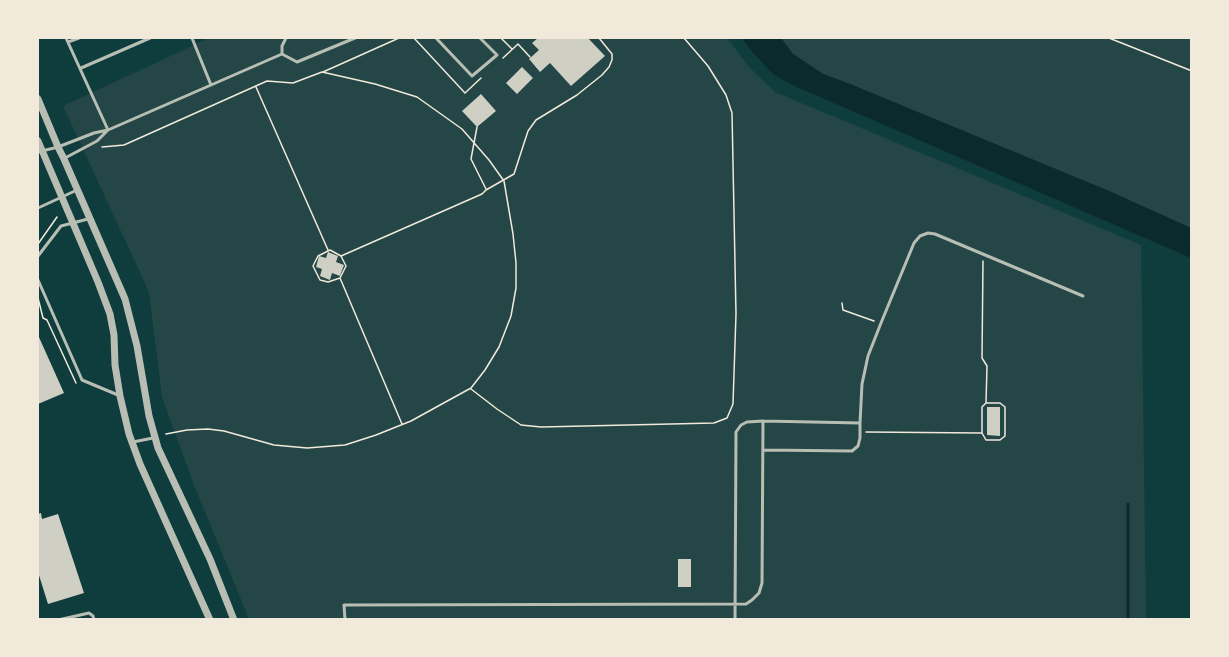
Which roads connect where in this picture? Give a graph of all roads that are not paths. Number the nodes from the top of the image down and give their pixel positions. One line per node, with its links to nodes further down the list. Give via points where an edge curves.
1 (79, 38): 8 (lane)
2 (150, 38): 10 (lane)
3 (192, 38): 11 (lane)
4 (286, 38): 9 (lane)
5 (355, 38): 9 (lane, via 297,62)
6 (436, 38): 7 (lane, via 472,76 497,55)
7 (480, 38)
8 (67, 40): 10 (lane)
9 (282, 54): 11 (lane)
10 (81, 68): 13 (lane)
11 (211, 85): 13 (lane)
12 (38, 99): 15 (street)
13 (108, 130): 15 (lane); 17 (lane, via 97,141)
14 (38, 141): 16 (street)
15 (57, 147): 16 (lane); 17 (street)
16 (40, 152): 19 (street)
17 (64, 159): 18 (street)
18 (77, 190): 19 (lane); 21 (street)
19 (62, 197): 20 (lane); 22 (street)
20 (38, 208)
21 (90, 219): 22 (lane); 29 (street, via 125,298)
22 (73, 223): 23 (lane, via 61,226); 26 (street, via 110,314)
23 (38, 256)
24 (38, 280): 26 (lane, via 82,380)
25 (1083, 296): 28 (lane, via 935,234 920,236 868,356)
26 (120, 396): 30 (street)
27 (763, 421): 28 (lane); 31 (lane); 32 (lane, via 747,422 736,432)
28 (860, 423): 31 (lane, via 858,446 852,451)
29 (155, 438): 30 (lane); 36 (street)
30 (132, 442): 35 (street)
31 (764, 450): 32 (lane, via 762,583 752,600)
32 (735, 603): 37 (lane, via 344,605); 38 (lane)
33 (58, 620): 34 (lane, via 84,613)
34 (94, 620)
35 (210, 620)
36 (234, 620)
37 (345, 620)
38 (735, 620)

